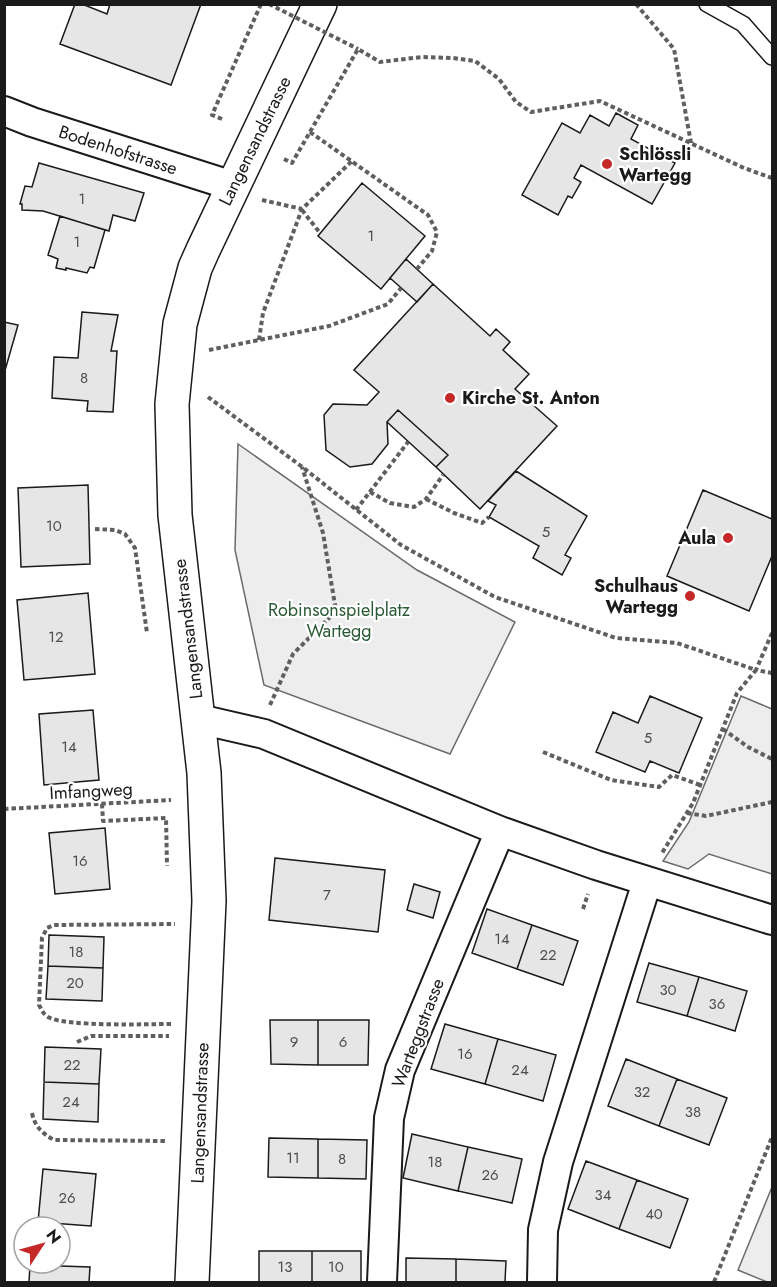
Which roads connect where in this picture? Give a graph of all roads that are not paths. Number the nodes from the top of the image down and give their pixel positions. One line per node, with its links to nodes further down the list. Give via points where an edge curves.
1 (320, 4): 5 (street, Langensandstrasse)
2 (707, 4): 3 (lane, via 743,24)
3 (772, 57)
4 (4, 111): 5 (street, Bodenhofstrasse)
5 (233, 186): 6 (street, Langensandstrasse, via 192,279 180,324 172,404 175,514)
6 (199, 719): 7 (street, via 264,734); 10 (street, Langensandstrasse, via 209,901 190,1031 199,1141)
7 (500, 831): 8 (street); 11 (street, Warteggstrasse, via 400,1070 389,1118)
8 (646, 882): 9 (street); 12 (street, via 558,1162 543,1230)
9 (772, 920)
10 (192, 1282)
11 (382, 1282)
12 (542, 1282)

